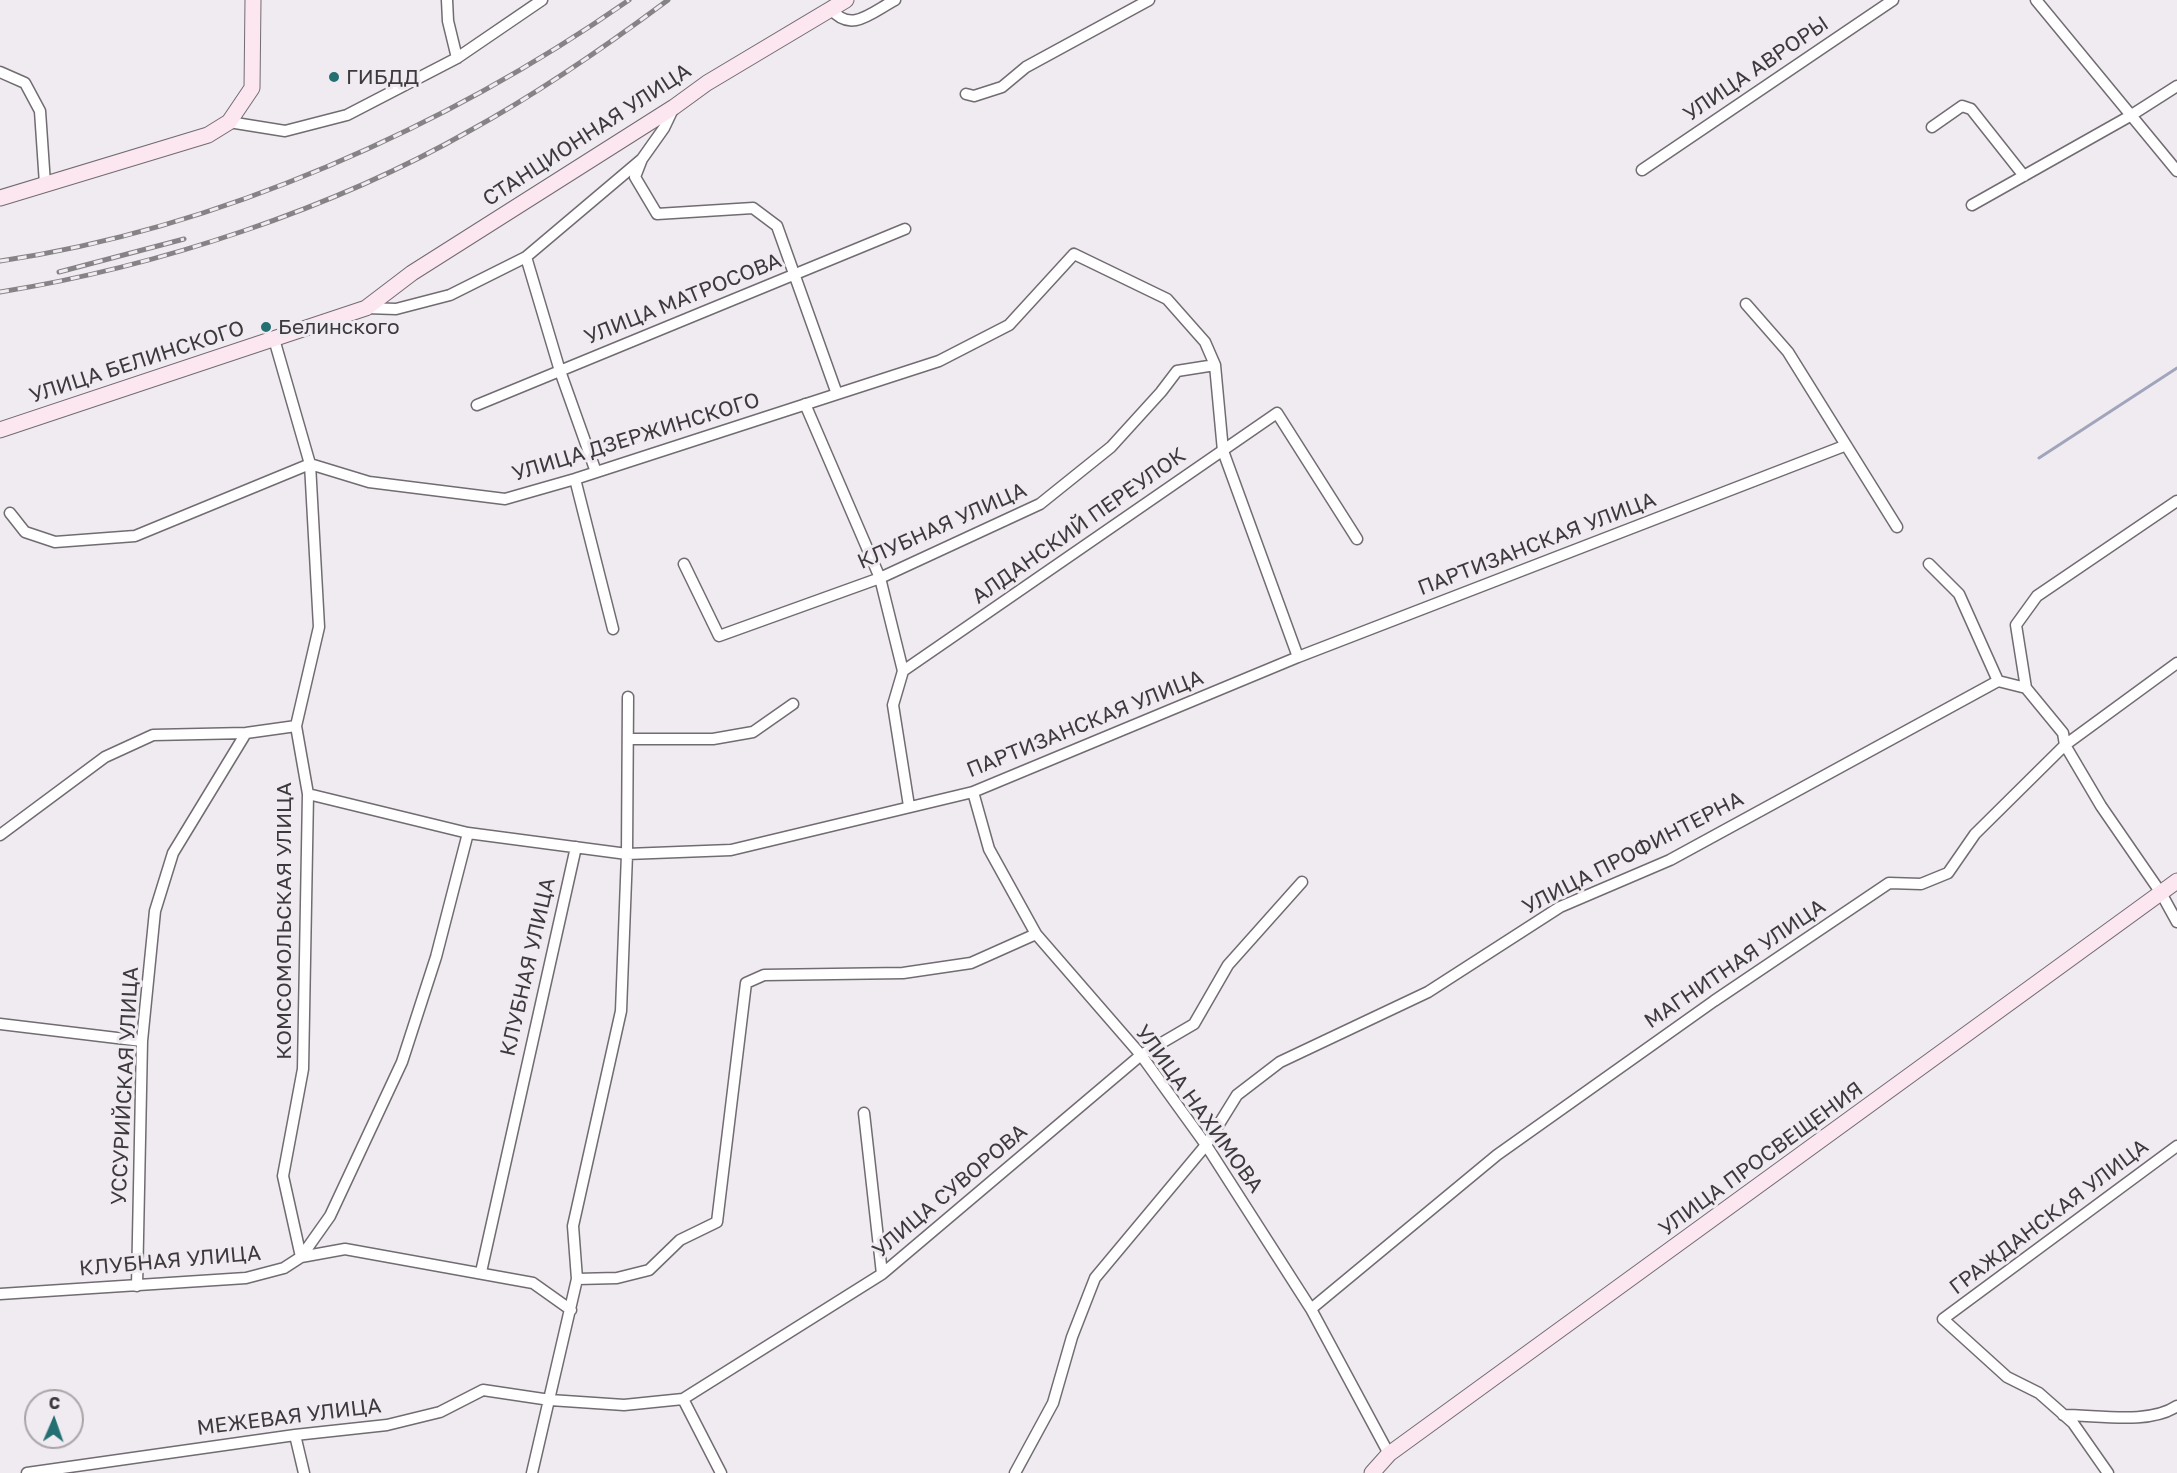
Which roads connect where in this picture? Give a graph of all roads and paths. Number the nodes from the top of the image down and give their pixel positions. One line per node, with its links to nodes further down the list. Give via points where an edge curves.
1 (253, 0): 16 (main road, via 252,88)
2 (447, 0): 10 (street)
3 (542, 0): 10 (street)
4 (846, 0): 9 (main road, СТАНЦИОННАЯ УЛИЦА)
5 (895, 0): 9 (street, via 854,22 842,20)
6 (1149, 0): 13 (street, via 1026,68 1002,87 974,96)
7 (1893, 0): 19 (street, УЛИЦА АВРОРЫ)
8 (2036, 0): 15 (street)
9 (831, 9): 14 (main road, СТАНЦИОННАЯ УЛИЦА)
10 (457, 58): 16 (street, via 346,115 285,131)
11 (0, 72): 22 (street, via 25,83 40,111)
12 (2177, 86): 15 (street)
13 (966, 94)
14 (674, 107): 18 (street, УЛИЦА БЕЛИНСКОГО); 29 (main road, СТАНЦИОННАЯ УЛИЦА, via 412,273)
15 (2130, 116): 20 (street); 21 (street)
16 (229, 122): 22 (main road, via 208,135)
17 (1932, 128): 21 (street, via 1962,106 1971,109)
18 (642, 159): 26 (street, УЛИЦА БЕЛИНСКОГО); 27 (street, via 636,177 657,214 753,208 777,226)
19 (1642, 170)
20 (2177, 171)
21 (2024, 176): 24 (street)
22 (45, 184): 23 (main road)
23 (0, 198)
24 (1972, 205)
25 (904, 230): 27 (street, УЛИЦА МАТРОСОВА)
26 (526, 257): 29 (street, УЛИЦА БЕЛИНСКОГО, via 450,294 396,309); 32 (street)
27 (794, 275): 32 (street, УЛИЦА МАТРОСОВА); 33 (street)
28 (1746, 304): 37 (street, via 1788,352)
29 (361, 311): 30 (main road, УЛИЦА БЕЛИНСКОГО)
30 (274, 339): 36 (main road, УЛИЦА БЕЛИНСКОГО); 39 (street, КОМСОМОЛЬСКАЯ УЛИЦА)
31 (1215, 365): 33 (street, УЛИЦА ДЗЕРЖИНСКОГО, via 1205,342 1167,299 1074,254 1009,325 939,361); 38 (street); 48 (street, КЛУБНАЯ УЛИЦА, via 1177,371 1111,447 1040,504)
32 (560, 370): 35 (street, УЛИЦА МАТРОСОВА); 40 (street)
33 (837, 394): 34 (street, УЛИЦА ДЗЕРЖИНСКОГО)
34 (805, 404): 40 (street, УЛИЦА ДЗЕРЖИНСКОГО); 48 (street)
35 (477, 405)
36 (0, 430)
37 (1844, 446): 44 (street); 50 (street, ПАРТИЗАНСКАЯ УЛИЦА)
38 (1223, 451): 45 (street, АЛДАНСКИЙ ПЕРЕУЛОК, via 1277,413); 50 (street); 52 (street, АЛДАНСКИЙ ПЕРЕУЛОК)
39 (310, 464): 41 (street, УЛИЦА ДЗЕРЖИНСКОГО, via 369,482 505,499); 43 (street, via 135,536 55,542 25,532); 57 (street, КОМСОМОЛЬСКАЯ УЛИЦА, via 319,627)
40 (596, 472): 41 (street, УЛИЦА ДЗЕРЖИНСКОГО)
41 (575, 479): 49 (street)
42 (2177, 501): 54 (street, via 2037,596 2016,625)
43 (10, 513)
44 (1897, 527)
45 (1357, 539)
46 (684, 564): 48 (street, КЛУБНАЯ УЛИЦА, via 719,636)
47 (1929, 564): 53 (street, via 1959,594)
48 (880, 578): 52 (street)
49 (613, 629)
50 (1298, 657): 61 (street, ПАРТИЗАНСКАЯ УЛИЦА)
51 (2177, 663): 60 (street, МАГНИТНАЯ УЛИЦА)
52 (903, 671): 63 (street, via 893,705)
53 (1998, 681): 54 (street); 77 (street, УЛИЦА ПРОФИНТЕРНА, via 1670,860 1560,907 1428,992 1280,1062 1238,1095)
54 (2026, 688): 60 (street, via 2063,733)
55 (628, 697): 59 (street)
56 (793, 704): 59 (street, via 753,732 713,739)
57 (296, 726): 58 (street); 62 (street, КОМСОМОЛЬСКАЯ УЛИЦА)
58 (246, 733): 65 (street, via 153,735 105,757); 74 (street, УССУРИЙСКАЯ УЛИЦА, via 173,853 154,911)
59 (628, 739): 67 (street)
60 (2065, 746): 70 (street); 85 (street, МАГНИТНАЯ УЛИЦА, via 1975,834 1948,873 1921,884 1889,883 1714,1000 1497,1155)
61 (973, 792): 63 (street, ПАРТИЗАНСКАЯ УЛИЦА); 72 (street, УЛИЦА НАХИМОВА, via 989,849)
62 (308, 794): 64 (street, ПАРТИЗАНСКАЯ УЛИЦА); 79 (street, КОМСОМОЛЬСКАЯ УЛИЦА, via 303,1069 283,1176)
63 (909, 806): 67 (street, ПАРТИЗАНСКАЯ УЛИЦА, via 731,850)
64 (468, 833): 66 (street, ПАРТИЗАНСКАЯ УЛИЦА); 79 (street, via 436,957 402,1062 330,1216)
65 (0, 835)
66 (576, 847): 67 (street, ПАРТИЗАНСКАЯ УЛИЦА); 80 (street, КЛУБНАЯ УЛИЦА)
67 (627, 854): 82 (street, via 621,1011 573,1226)
68 (2177, 881): 70 (main road, УЛИЦА ПРОСВЕЩЕНИЯ)
69 (1302, 882): 75 (street, УЛИЦА СУВОРОВА, via 1228,965 1194,1024)
70 (2161, 893): 71 (street); 92 (main road, УЛИЦА ПРОСВЕЩЕНИЯ)
71 (2177, 922)
72 (1036, 934): 75 (street, УЛИЦА НАХИМОВА); 82 (street, via 971,963 903,973 764,975 746,983 717,1222 680,1240 649,1270 616,1278)
73 (0, 1024): 74 (street)
74 (142, 1041): 83 (street, УССУРИЙСКАЯ УЛИЦА)
75 (1141, 1055): 77 (street, УЛИЦА НАХИМОВА); 81 (street, УЛИЦА СУВОРОВА)
76 (864, 1113): 81 (street)
77 (1206, 1145): 85 (street, УЛИЦА НАХИМОВА); 97 (street, УЛИЦА ПРОФИНТЕРНА, via 1095,1278 1053,1402)
78 (2177, 1146): 90 (street, ГРАЖДАНСКАЯ УЛИЦА, via 1944,1319 2007,1377 2039,1393)
79 (301, 1257): 80 (street, КЛУБНАЯ УЛИЦА, via 345,1249); 83 (street, КЛУБНАЯ УЛИЦА, via 284,1268 246,1278)
80 (481, 1272): 86 (street, КЛУБНАЯ УЛИЦА, via 533,1283)
81 (882, 1274): 87 (street, УЛИЦА СУВОРОВА)
82 (577, 1279): 86 (street)
83 (137, 1286): 84 (street, КЛУБНАЯ УЛИЦА)
84 (0, 1294)
85 (1311, 1309): 92 (street, УЛИЦА НАХИМОВА)
86 (571, 1310): 88 (street)
87 (683, 1399): 88 (street, УЛИЦА СУВОРОВА, via 624,1405); 96 (street)
88 (550, 1400): 91 (street, МЕЖЕВАЯ УЛИЦА, via 483,1390 440,1412 398,1422); 95 (street)
89 (2177, 1406): 90 (street, via 2150,1418)
90 (2063, 1415): 99 (street)
91 (295, 1435): 93 (street, МЕЖЕВАЯ УЛИЦА); 94 (street)
92 (1389, 1454): 98 (main road, УЛИЦА ПРОСВЕЩЕНИЯ)
93 (27, 1473)
94 (304, 1473)
95 (532, 1473)
96 (721, 1473)
97 (1015, 1473)
98 (1372, 1473)
99 (2108, 1473)

